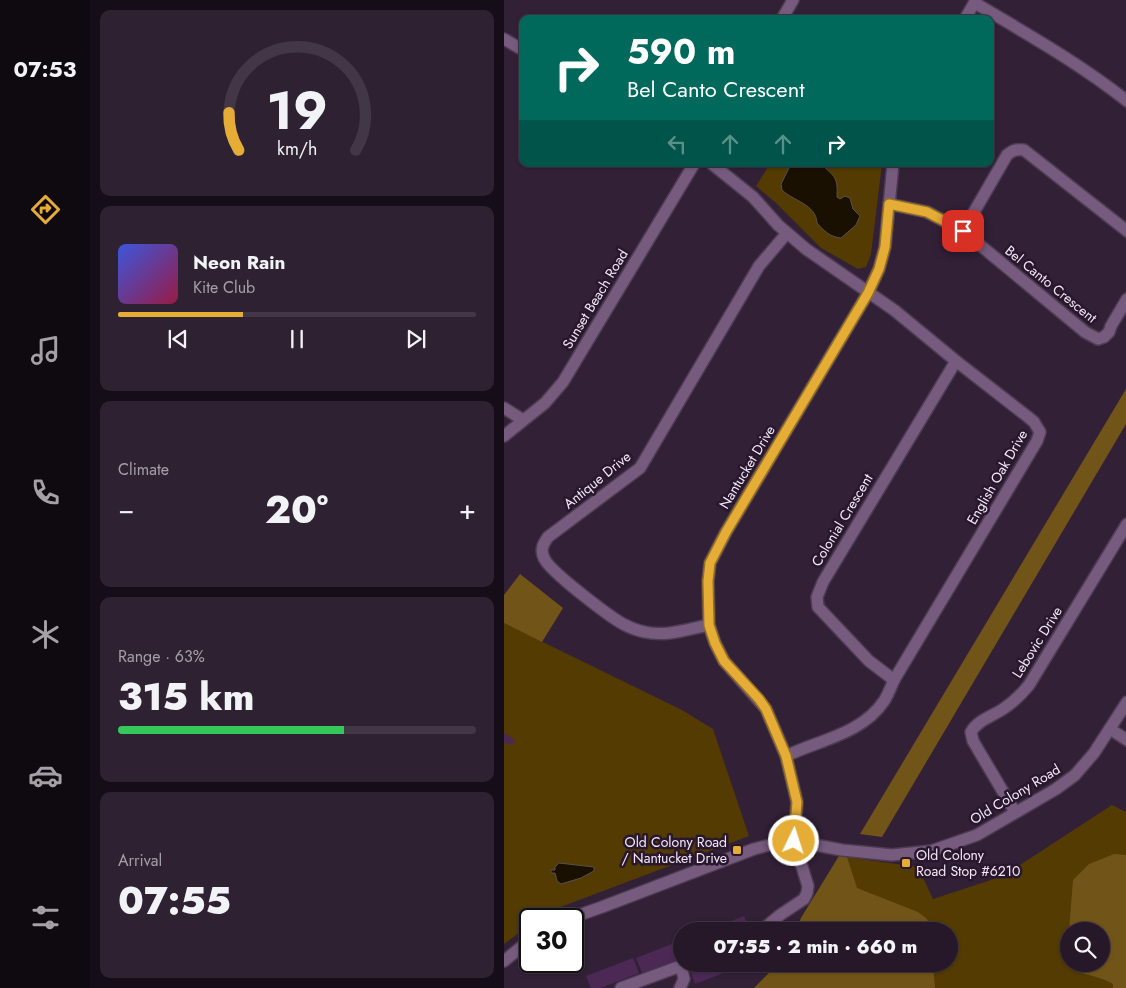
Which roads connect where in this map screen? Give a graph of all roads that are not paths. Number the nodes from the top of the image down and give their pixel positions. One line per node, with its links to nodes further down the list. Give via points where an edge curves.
1 (793, 0): 3 (street)
2 (975, 2): 4 (street); 7 (street, via 1069,59)
3 (784, 15)
4 (967, 15)
5 (504, 39): 6 (street)
6 (519, 48)
7 (1126, 101)
8 (692, 167): 19 (street, Sunset Beach Road, via 563,382 545,403)
9 (716, 167): 14 (street, English Oak Drive, via 753,197)
10 (893, 167): 11 (street, Nantucket Drive)
11 (889, 204): 12 (street, Bel Canto Crescent, via 927,212); 15 (street, Nantucket Drive, via 885,247)
12 (963, 231): 13 (street, via 1007,155 1018,149 1024,150); 16 (street, Bel Canto Crescent, via 1085,332 1098,339 1109,332)
13 (1126, 231)
14 (787, 233): 15 (street, English Oak Drive); 23 (street, Antique Drive, via 759,266 640,468 548,537 542,547 544,560 554,570 623,624 659,634)
15 (868, 293): 17 (street, English Oak Drive); 23 (street, Nantucket Drive, via 717,548 710,563 708,581)
16 (1126, 299)
17 (956, 361): 24 (street, Colonial Crescent, via 817,597 818,607 870,661); 24 (street, English Oak Drive, via 1034,422 1040,432)
18 (504, 408): 19 (street)
19 (523, 420): 20 (street, Sunset Beach Road)
20 (504, 436)
21 (1126, 524): 22 (street, Lebovic Drive)
22 (1123, 537): 29 (street, Lebovic Drive, via 1029,685 1018,699 976,724 970,732)
23 (709, 625): 28 (street, Nantucket Drive, via 724,661 766,709)
24 (894, 680): 28 (street, English Oak Drive, via 885,701 871,718 854,729)
25 (1126, 702): 26 (street, Old Colony Road)
26 (1110, 730): 27 (street); 29 (street, Old Colony Road, via 1075,776)
27 (1126, 740)
28 (786, 756): 30 (street, Nantucket Drive, via 797,802)
29 (1015, 812): 30 (street, Old Colony Road, via 977,835 931,851 892,855)
30 (794, 841): 31 (street, Old Colony Road, via 754,849); 32 (street, via 808,886 807,893 803,900)
31 (584, 913)
32 (772, 922)
33 (519, 948): 34 (street)
34 (504, 960)
35 (673, 969): 37 (street)
36 (684, 972): 38 (street)
37 (621, 988)
38 (680, 988)

